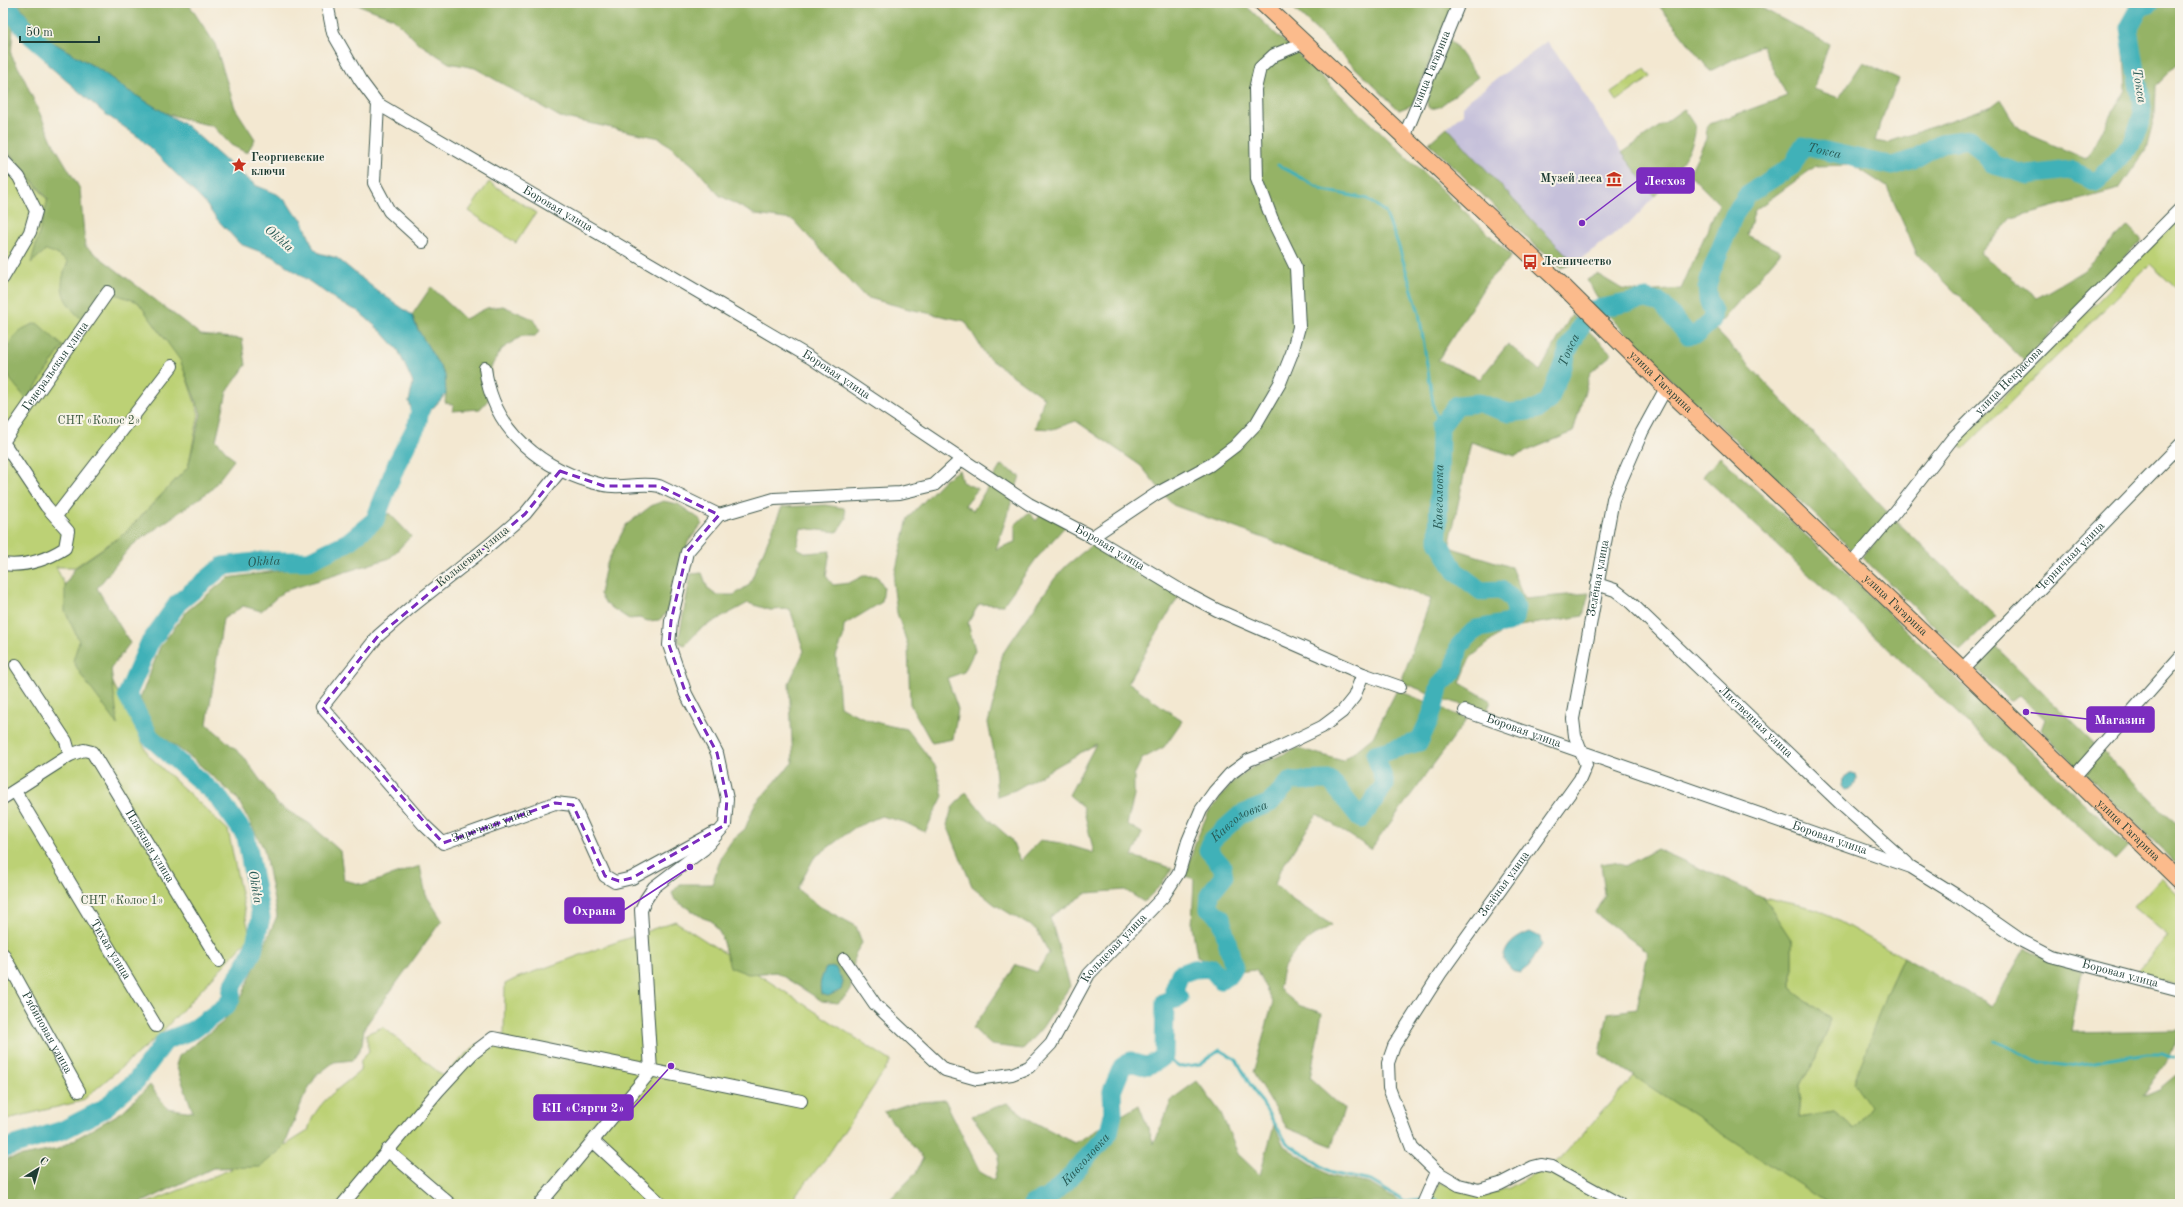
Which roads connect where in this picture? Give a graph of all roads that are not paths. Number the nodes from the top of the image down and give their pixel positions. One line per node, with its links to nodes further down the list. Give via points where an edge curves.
1 (327, 3): 5 (street, Боровая улица, via 333,33 360,80)
2 (1262, 3): 4 (main road, улица Гагарина)
3 (1459, 3): 6 (street, улица Гагарина)
4 (1304, 43): 6 (main road, улица Гагарина); 21 (street, via 1274,55 1260,68 1255,89 1257,179 1272,219 1296,268 1299,327 1280,383 1256,424 1235,446 1210,465 1156,494)
5 (378, 104): 9 (street, via 374,183 389,211); 17 (street, Боровая улица, via 812,358)
6 (1406, 138): 14 (main road, улица Гагарина, via 1583,305)
7 (3, 160): 10 (street, via 19,178 36,211 30,232)
8 (2180, 209): 23 (street, улица Некрасова, via 1952,440)
9 (423, 242)
10 (3, 278)
11 (108, 292): 15 (street, Генеральская улица)
12 (172, 366): 20 (street)
13 (484, 368): 18 (street, via 487,389 506,424 534,454)
14 (1666, 388): 23 (main road, улица Гагарина); 24 (street, Зелёная улица, via 1642,432 1613,499)
15 (3, 442): 20 (street, via 46,506)
16 (2180, 445): 28 (street, Черничная улица)
17 (962, 459): 19 (street, via 934,486 900,493 774,499); 21 (street, Боровая улица, via 1029,504)
18 (560, 471): 19 (street, via 604,486 658,486); 25 (street, Кольцевая улица, via 526,514)
19 (719, 515): 37 (street, via 687,552 671,621 669,645 686,694 717,752 727,799)
20 (56, 516): 22 (street, via 68,532 65,548 47,559 14,566)
21 (1092, 537): 29 (street, Боровая улица, via 1217,610)
22 (3, 564)
23 (1851, 564): 28 (main road, улица Гагарина)
24 (1597, 584): 32 (street, Зелёная улица, via 1573,719 1575,736); 38 (street, Лиственная улица, via 1615,590 1628,600 1843,806)
25 (378, 636): 37 (street, Заречная улица, via 322,707 442,843 555,803 573,805 605,876 611,881 619,881 632,878)
26 (2180, 658): 34 (street)
27 (16, 665): 33 (street, via 66,741)
28 (1962, 669): 34 (main road, улица Гагарина)
29 (1363, 674): 30 (street, Боровая улица); 41 (street, Кольцевая улица, via 1354,697 1342,712 1322,727 1249,760 1230,774 1214,792 1201,810 1178,872 1163,897 1089,974 1051,1044 1029,1067 1012,1074 977,1079 945,1070 875,1004)
30 (1400, 687)
31 (1465, 711): 32 (street, Боровая улица)
32 (1582, 752): 38 (street, Боровая улица); 50 (street, Зелёная улица, via 1586,765 1580,779 1440,974 1392,1052 1388,1063 1389,1088 1412,1148)
33 (70, 755): 35 (street); 42 (street, Пляжная улица, via 84,750 92,752)
34 (2073, 778): 39 (main road, улица Гагарина)
35 (14, 791): 36 (street); 44 (street, Тихая улица)
36 (3, 798)
37 (725, 825): 45 (street, via 704,849 654,887 641,910)
38 (1911, 867): 43 (street, Боровая улица, via 2022,941 2051,956)
39 (2180, 881)
40 (3, 954): 46 (street, Рябиновая улица)
41 (844, 959)
42 (219, 961)
43 (2180, 990)
44 (156, 1026)
45 (651, 1071): 47 (street); 48 (street); 49 (street, via 493,1038 472,1054)
46 (79, 1091)
47 (801, 1101)
48 (593, 1141): 53 (street); 54 (street)
49 (387, 1150): 51 (street); 52 (street)
50 (1437, 1172): 55 (street); 56 (street, Зелёная улица, via 1459,1185 1479,1190 1500,1184 1541,1165 1552,1167)
51 (343, 1204)
52 (450, 1204)
53 (540, 1204)
54 (661, 1204)
55 (1423, 1204)
56 (1619, 1204)

